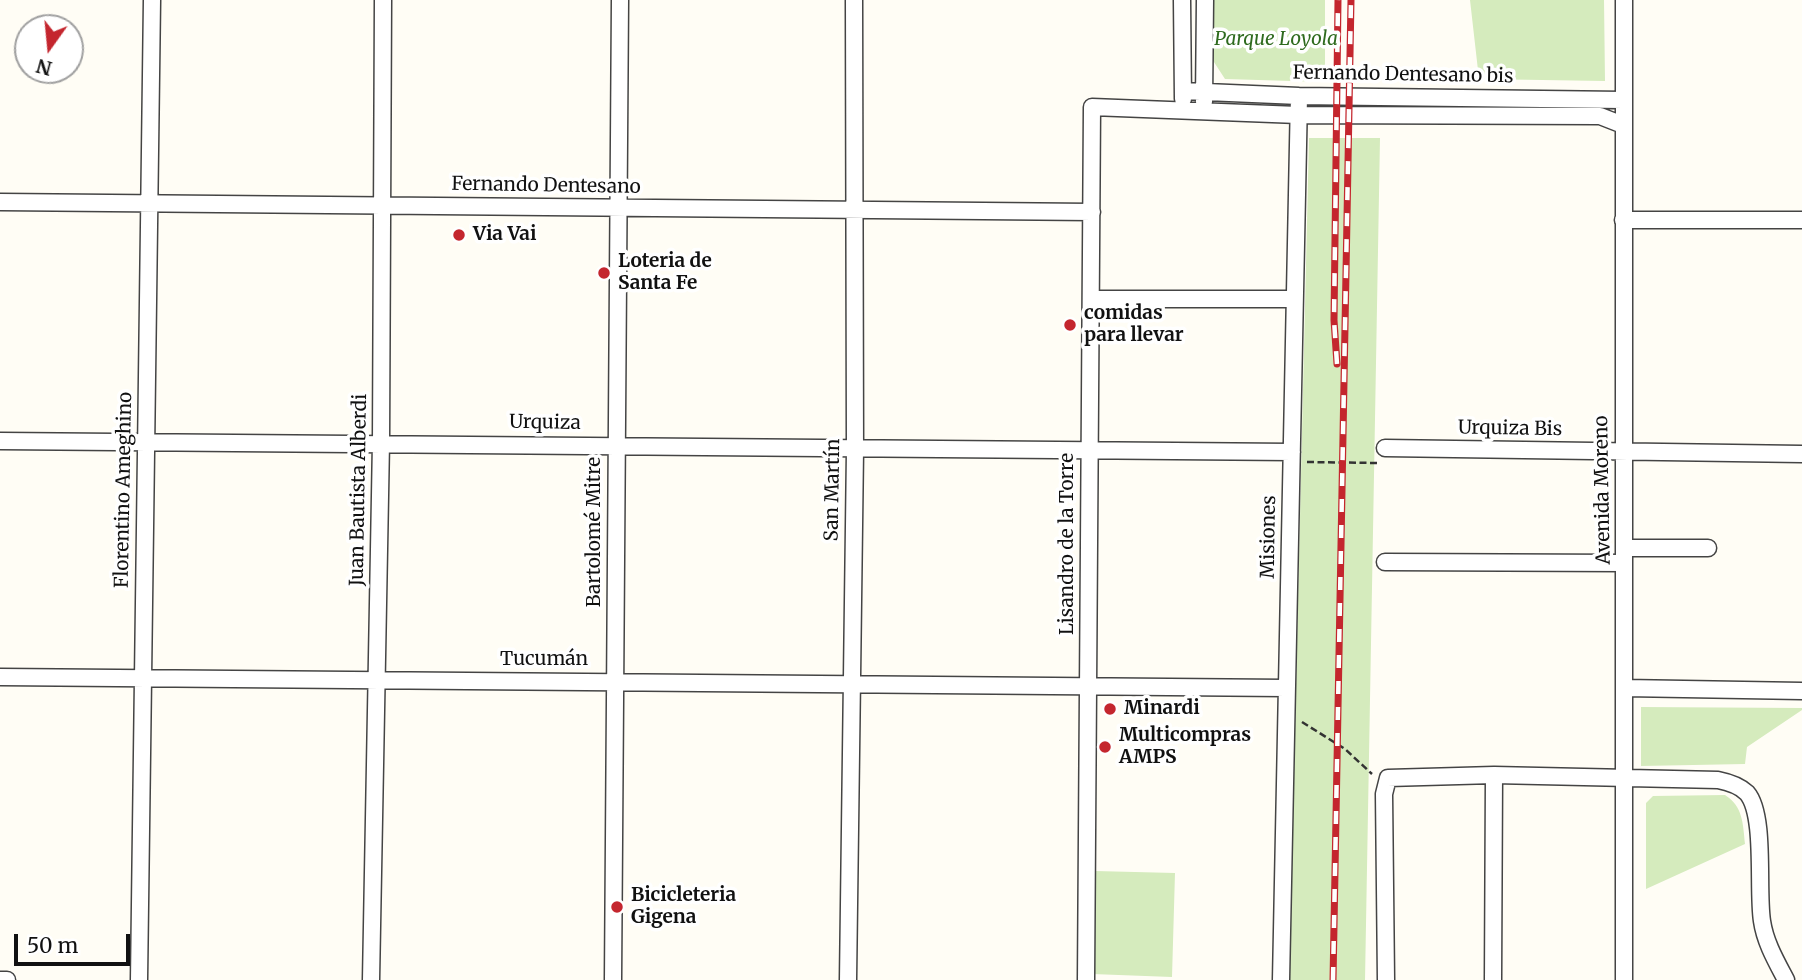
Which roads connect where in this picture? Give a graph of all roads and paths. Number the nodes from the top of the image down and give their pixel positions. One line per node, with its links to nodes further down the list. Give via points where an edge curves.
1 (152, 0): 17 (street, Florentino Ameghino)
2 (383, 0): 18 (street, Juan Bautista Alberdi)
3 (620, 0): 19 (street, Bartolomé Mitre)
4 (854, 0): 20 (street, San Martín)
5 (1182, 0): 8 (street)
6 (1205, 0): 9 (street)
7 (1624, 0): 11 (street, Avenida Moreno)
8 (1183, 91): 9 (street, Fernando Dentesano bis); 12 (street)
9 (1204, 92): 10 (street, Fernando Dentesano bis); 13 (street)
10 (1299, 96): 11 (street, Fernando Dentesano bis); 14 (street, Misiones)
11 (1623, 100): 15 (street, Avenida Moreno)
12 (1182, 108): 13 (street); 21 (street, Lisandro de la Torre, via 1092,107)
13 (1205, 111): 14 (street, Fernando Dentesano bis)
14 (1298, 115): 15 (street, Fernando Dentesano bis, via 1600,116); 25 (street, Misiones)
15 (1623, 125): 22 (street, Avenida Moreno)
16 (0, 202): 17 (street, Fernando Dentesano)
17 (149, 203): 18 (street, Fernando Dentesano); 28 (street, Florentino Ameghino)
18 (383, 205): 19 (street, Fernando Dentesano); 27 (street, Juan Bautista Alberdi)
19 (618, 207): 20 (street, Fernando Dentesano); 29 (street, Bartolomé Mitre)
20 (856, 209): 21 (street, Fernando Dentesano); 30 (street, San Martín)
21 (1092, 212): 24 (street, Lisandro de la Torre)
22 (1623, 220): 23 (street); 32 (street, Avenida Moreno)
23 (1802, 220)
24 (1091, 299): 25 (street); 31 (street, Lisandro de la Torre)
25 (1294, 299): 35 (street, Misiones)
26 (0, 441): 28 (street, Urquiza)
27 (382, 442): 28 (street, Urquiza); 29 (street, Urquiza); 41 (street, Juan Bautista Alberdi)
28 (145, 443): 40 (street, Florentino Ameghino)
29 (616, 446): 30 (street, Urquiza); 42 (street, Bartolomé Mitre)
30 (855, 450): 31 (street, Urquiza); 43 (street, San Martín)
31 (1090, 450): 35 (street); 44 (street, Lisandro de la Torre)
32 (1623, 451): 33 (street, Urquiza Bis); 34 (street, Urquiza Bis); 37 (street, Avenida Moreno)
33 (1802, 454)
34 (1385, 455): 35 (path)
35 (1292, 457): 45 (street, Misiones)
36 (1708, 548): 37 (street)
37 (1624, 556): 38 (street); 46 (street, Avenida Moreno)
38 (1385, 562)
39 (0, 677): 40 (street, Tucumán)
40 (143, 677): 41 (street, Tucumán); 54 (street, Florentino Ameghino)
41 (377, 680): 42 (street, Tucumán); 55 (street, Juan Bautista Alberdi)
42 (617, 681): 43 (street, Tucumán); 56 (street, Bartolomé Mitre)
43 (852, 684): 44 (street, Tucumán); 57 (street, San Martín)
44 (1088, 684): 45 (street, Tucumán); 58 (street, Lisandro de la Torre)
45 (1286, 688): 48 (street, Misiones)
46 (1625, 688): 47 (street); 51 (street, Avenida Moreno)
47 (1802, 691)
48 (1285, 718): 50 (path, via 1298,719 1345,749 1371,774); 59 (street, Misiones)
49 (1494, 775): 50 (street); 51 (street); 61 (street)
50 (1388, 778): 60 (street, via 1384,794)
51 (1625, 778): 62 (street, Avenida Moreno); 63 (street, via 1718,780 1747,794 1756,817 1762,924)
52 (0, 980): 53 (street)
53 (7, 980)
54 (139, 980)
55 (371, 980)
56 (612, 980)
57 (848, 980)
58 (1086, 980)
59 (1281, 980)
60 (1386, 980)
61 (1493, 980)
62 (1624, 980)
63 (1786, 980)

